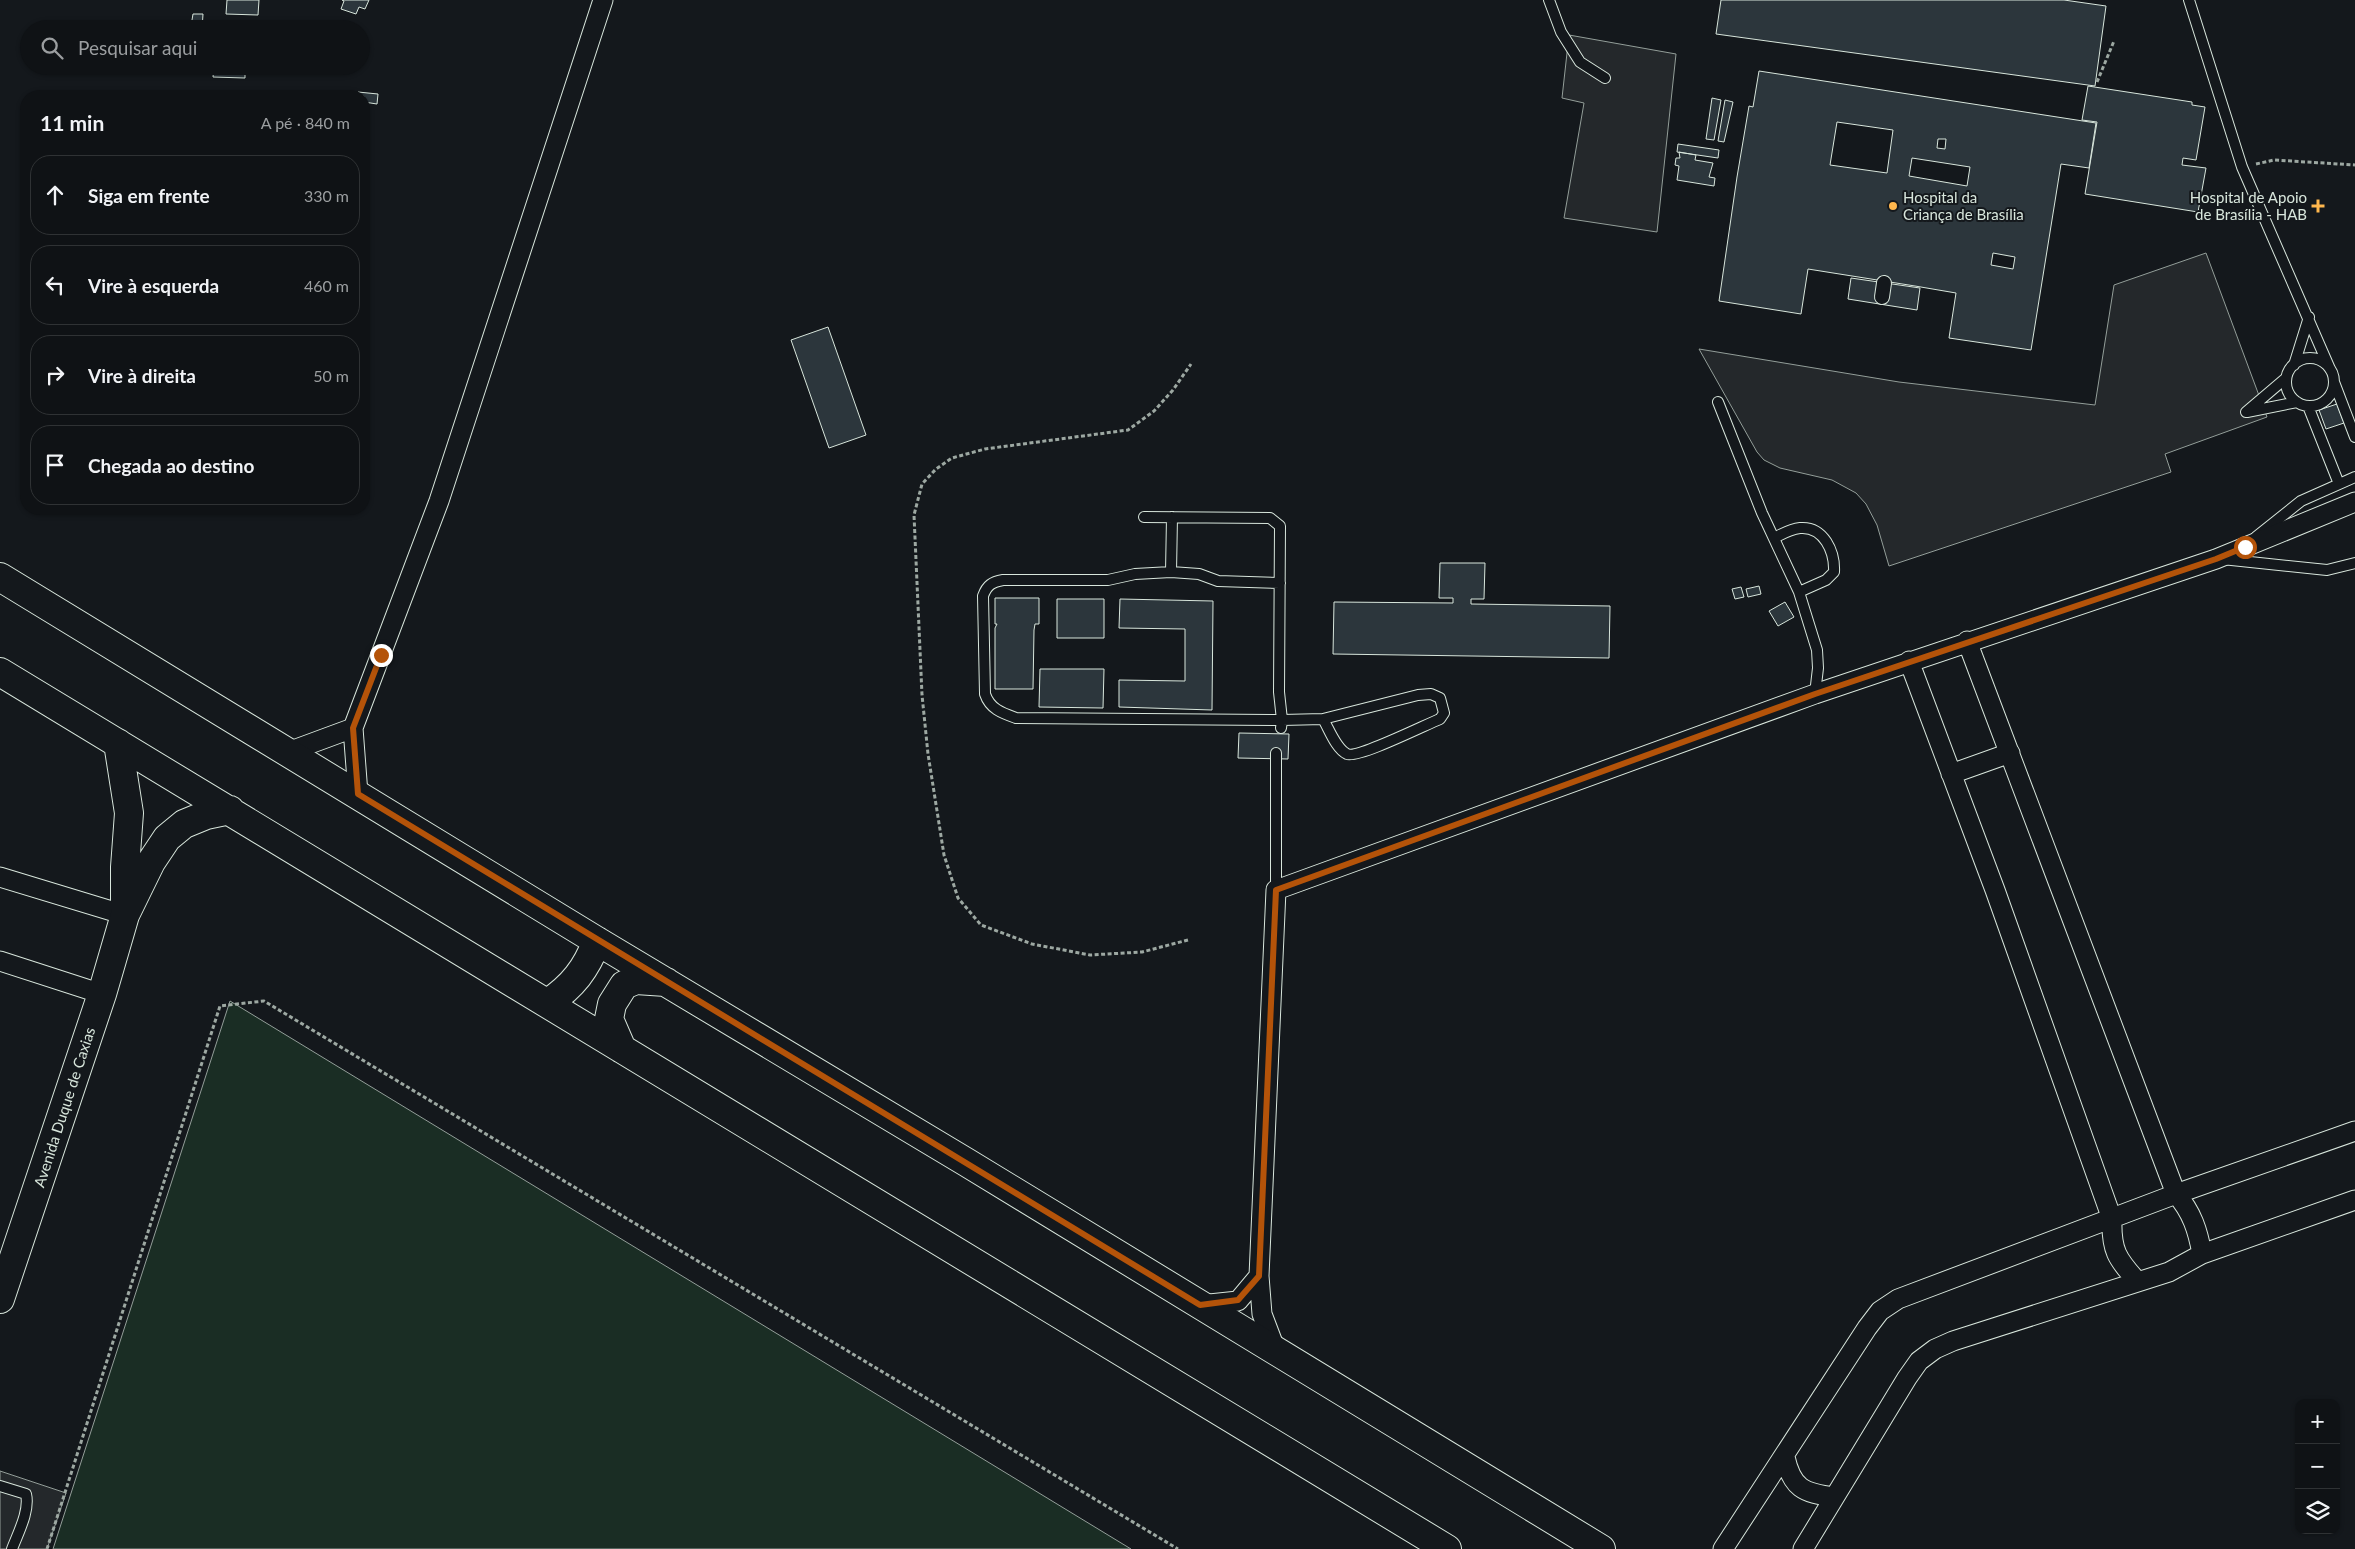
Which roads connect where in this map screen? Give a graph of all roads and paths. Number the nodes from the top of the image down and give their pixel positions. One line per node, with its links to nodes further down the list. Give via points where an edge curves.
1 (603, 0): 38 (street, via 439,501)
2 (1549, 0): 5 (lane, via 1561,32 1580,62)
3 (2189, 0): 8 (lane)
4 (2114, 41): 6 (path)
5 (1605, 78)
6 (2097, 82)
7 (2355, 165): 8 (path, via 2274,160)
8 (2242, 167): 9 (lane)
9 (2309, 317): 11 (lane); 12 (lane)
10 (1191, 364): 49 (path, via 1154,412 1128,430 985,449 952,458 922,484 914,515 922,695 928,754 944,855 958,898 981,925 1032,944 1090,955 1142,952)
11 (2294, 365): 12 (lane, via 2313,358); 13 (lane)
12 (2330, 369): 14 (lane)
13 (2286, 378): 16 (lane, via 2290,396); 16 (lane, via 2246,412)
14 (2334, 381): 17 (lane, via 2333,391 2327,399 2318,405); 18 (lane)
15 (1718, 402): 24 (lane)
16 (2297, 402): 17 (lane)
17 (2308, 406): 20 (lane)
18 (2355, 437)
19 (2355, 477): 20 (lane)
20 (2339, 484): 25 (lane, via 2301,501)
21 (2355, 502): 25 (street)
22 (1144, 516): 23 (lane)
23 (1172, 517): 28 (lane); 30 (lane, via 1270,518 1277,522 1281,538)
24 (1774, 538): 31 (lane); 31 (lane, via 1800,528 1814,530 1828,541 1835,559 1834,572 1826,580)
25 (2245, 547): 26 (street)
26 (2216, 559): 27 (lane, via 2327,570); 32 (street)
27 (2355, 563)
28 (1171, 572): 30 (lane, via 1199,574 1218,581); 37 (lane, via 1134,574 1108,580 992,582 983,596 985,694 988,701 1002,714 1016,718)
29 (0, 578): 40 (main road)
30 (1280, 583): 37 (lane)
31 (1799, 592): 35 (lane, via 1816,650)
32 (1967, 641): 33 (street); 42 (street)
33 (1908, 662): 35 (street); 43 (street)
34 (0, 672): 39 (main road)
35 (1815, 694): 47 (street)
36 (1323, 719): 36 (lane, via 1344,753 1352,756 1440,719 1444,713 1440,698 1425,694); 37 (lane)
37 (1281, 724)
38 (353, 728): 40 (street); 44 (street)
39 (118, 743): 45 (main road); 48 (main road, Avenida Duque de Caxias, via 129,813)
40 (288, 752): 44 (main road)
41 (1276, 753): 47 (lane)
42 (2010, 753): 43 (street); 57 (street)
43 (1951, 774): 59 (street)
44 (358, 794): 50 (main road)
45 (230, 810): 48 (main road, Avenida Duque de Caxias, via 184,824 167,838 151,862); 54 (main road)
46 (0, 877): 48 (street)
47 (1276, 890): 61 (street)
48 (125, 915): 53 (main road, Avenida Duque de Caxias)
49 (1188, 940)
50 (597, 941): 52 (main road); 54 (main road, via 578,979)
51 (0, 960): 53 (street)
52 (667, 982): 55 (main road, via 636,980 624,985 612,1004 609,1019); 64 (main road)
53 (102, 994): 63 (main road, Avenida Duque de Caxias)
54 (548, 1003): 55 (main road)
55 (622, 1050): 72 (main road)
56 (2355, 1131): 57 (street)
57 (2176, 1194): 59 (street); 60 (street, via 2195,1222)
58 (2355, 1200): 60 (street)
59 (2112, 1219): 62 (street, via 2115,1254); 66 (street, via 1949,1278 1898,1299 1880,1311)
60 (2202, 1254): 62 (street, via 2169,1272)
61 (1259, 1276): 64 (street, via 1238,1300); 65 (street, via 1262,1314)
62 (2137, 1282): 68 (street, via 1978,1332 1935,1350 1919,1361)
63 (0, 1299)
64 (1200, 1305): 65 (main road)
65 (1276, 1351): 73 (main road)
66 (1785, 1457): 68 (street, via 1793,1482 1816,1495); 74 (street)
67 (0, 1486): 69 (lane, via 20,1491 26,1494 27,1499)
68 (1834, 1497): 75 (street)
69 (12, 1549)
70 (47, 1549): 71 (path, via 220,1006 264,1001)
71 (1178, 1549)
72 (1447, 1549)
73 (1600, 1549)
74 (1723, 1549)
75 (1803, 1549)

